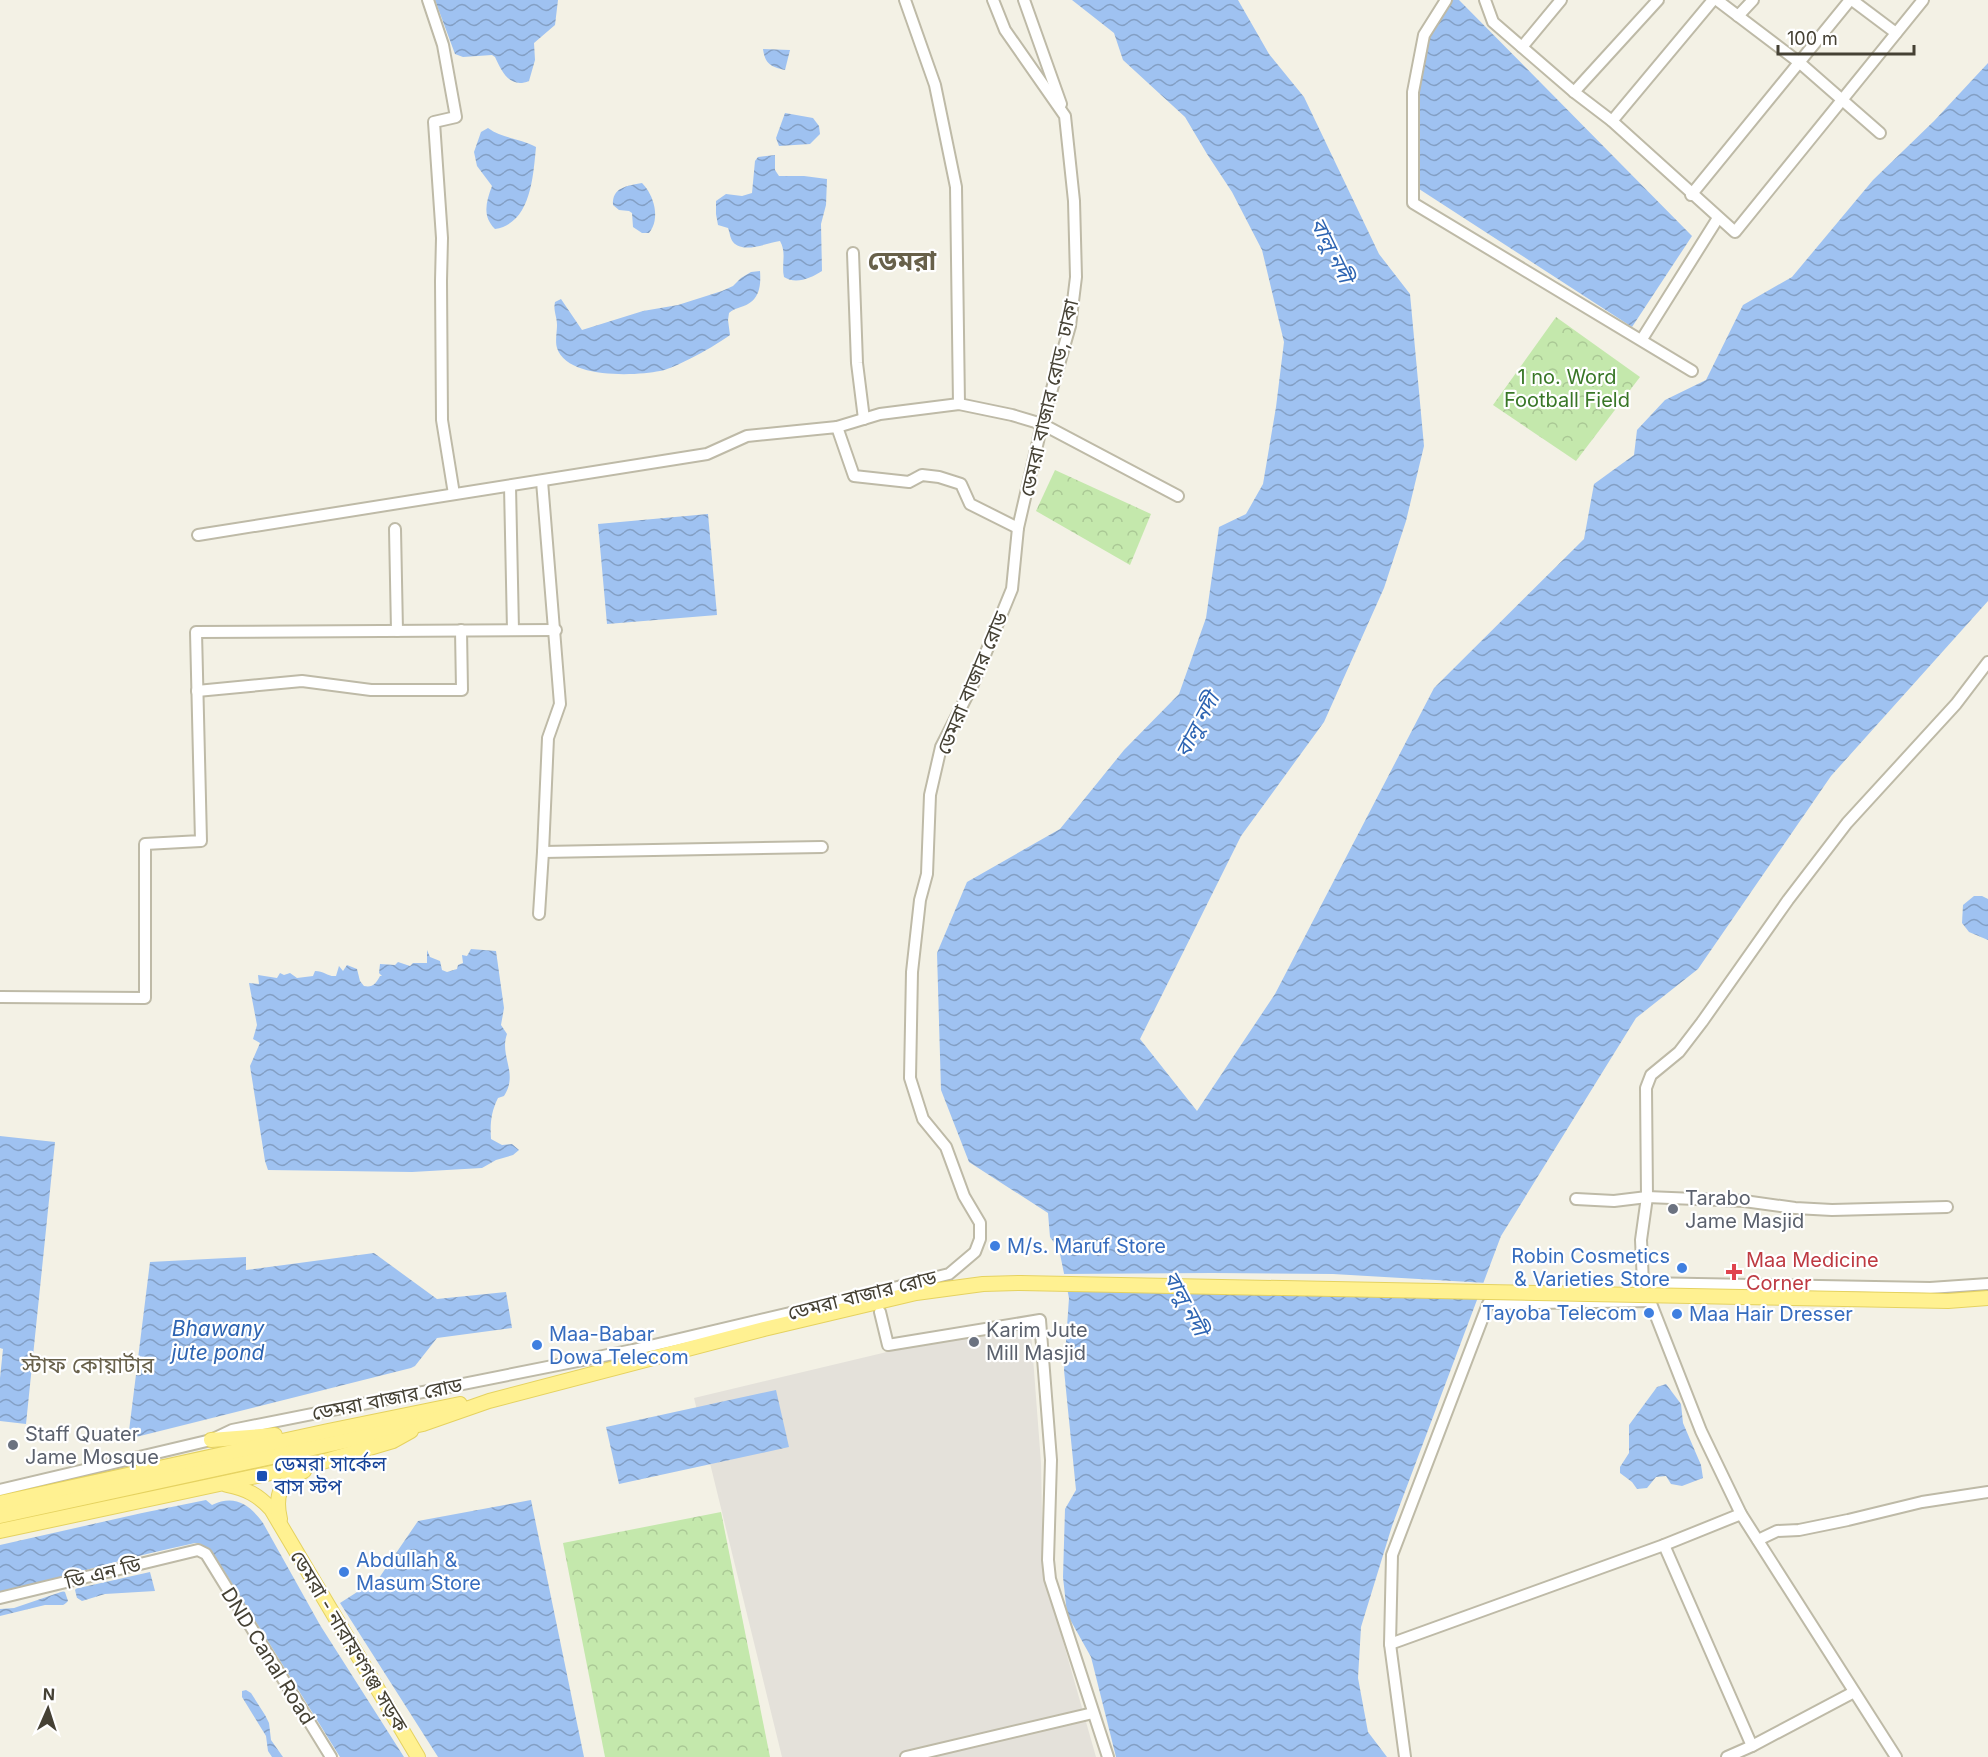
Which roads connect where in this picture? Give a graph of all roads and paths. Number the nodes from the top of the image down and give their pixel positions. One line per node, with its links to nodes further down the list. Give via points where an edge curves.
1 (428, 0): 33 (street, via 443,45 456,117 434,122 442,238 442,420)
2 (905, 0): 27 (street, via 935,85 956,188)
3 (993, 0): 19 (street, ডেমরা বাজার রোড, ঢাকা, via 1005,30)
4 (1024, 0): 19 (street)
5 (1446, 0): 25 (street, via 1424,36 1413,92 1413,203)
6 (1485, 0): 15 (street, via 1493,22)
7 (1561, 0): 15 (street)
8 (1658, 0): 17 (street)
9 (1715, 0): 13 (street); 20 (street)
10 (1753, 0): 13 (street)
11 (1851, 0): 14 (street); 16 (street)
12 (1923, 0): 14 (street)
13 (1738, 16): 16 (street)
14 (1896, 33): 18 (street)
15 (1522, 47): 17 (street)
16 (1800, 63): 18 (street); 22 (street)
17 (1574, 92): 20 (street)
18 (1842, 98): 21 (street); 23 (street, via 1735,232)
19 (1065, 116): 29 (street, ডেমরা বাজার রোড, ঢাকা, via 1074,201 1076,277 1070,326)
20 (1612, 121): 22 (street)
21 (1880, 133)
22 (1691, 195): 23 (street)
23 (1718, 218): 25 (street)
24 (853, 253): 28 (street, via 857,363)
25 (1642, 339): 26 (street)
26 (1692, 371)
27 (959, 404): 28 (street); 29 (street)
28 (864, 419): 30 (street)
29 (1042, 424): 34 (street); 35 (street, ডেমরা বাজার রোড, ঢাকা)
30 (837, 427): 31 (street, via 747,436 707,454); 35 (street, via 854,476 909,482 922,475 961,483 970,504)
31 (542, 481): 32 (street); 40 (street)
32 (510, 486): 33 (street); 39 (street)
33 (454, 494): 37 (street)
34 (1178, 496)
35 (1018, 528): 59 (street, ডেমরা বাজার রোড, via 1012,589 973,684 941,747 930,795 927,874 912,972 910,1078 923,1119 945,1147 964,1196 980,1223 975,1252 949,1274 858,1297 633,1350 232,1430)
36 (396, 529): 41 (street)
37 (198, 535)
38 (461, 630): 39 (street); 41 (street); 43 (street, via 462,690 370,690 302,681)
39 (513, 630): 40 (street)
40 (556, 630): 45 (street, via 560,704 548,738)
41 (397, 631): 43 (street, via 196,632)
42 (1988, 662): 48 (street, via 1956,704 1846,823 1679,1052 1651,1075 1646,1088)
43 (198, 691): 47 (street, via 201,841 144,844 145,998)
44 (822, 847): 45 (street)
45 (543, 852): 46 (street)
46 (539, 914)
47 (0, 997)
48 (1647, 1197): 49 (street, via 1614,1201); 50 (street, via 1832,1210); 51 (street, via 1641,1240)
49 (1576, 1199)
50 (1947, 1207)
51 (1642, 1282): 52 (street, via 1930,1288); 54 (street)
52 (1988, 1284)
53 (1988, 1298): 56 (main road, bridge, via 1948,1301 983,1284 916,1293)
54 (1651, 1301): 65 (street, via 1701,1431); 73 (street, via 1488,1304 1392,1555)
55 (880, 1312): 75 (street, via 888,1345 1040,1320 1052,1460 1050,1579)
56 (489, 1401): 57 (main road); 58 (main road)
57 (423, 1424): 60 (main road, via 393,1441); 66 (main road)
58 (328, 1431): 59 (main road); 64 (main road)
59 (211, 1440): 62 (street, ডেমরা বাজার রোড)
60 (322, 1462): 61 (main road); 67 (main road, ডেমরা - নারায়ণগঞ্জ সড়ক, via 291,1477 280,1490 277,1498)
61 (219, 1484): 67 (main road, ডেমরা - নারায়ণগঞ্জ সড়ক, via 240,1487 259,1497); 68 (main road)
62 (0, 1490)
63 (1988, 1492): 69 (street, via 1922,1502 1848,1521 1777,1531)
64 (0, 1503)
65 (1741, 1514): 69 (street); 70 (street)
66 (0, 1516)
67 (281, 1524): 78 (main road, ডেমরা - নারায়ণগঞ্জ সড়ক)
68 (0, 1531)
69 (1758, 1540): 74 (street)
70 (1664, 1545): 73 (street); 76 (street)
71 (206, 1554): 72 (street, ডি এন ডি, via 190,1551); 77 (street, DND Canal Road)
72 (0, 1598)
73 (1390, 1644): 81 (street)
74 (1854, 1692): 76 (street); 83 (street)
75 (1093, 1713): 79 (street); 80 (street)
76 (1752, 1746): 82 (street)
77 (331, 1757)
78 (418, 1757)
79 (906, 1757)
80 (1108, 1757)
81 (1405, 1757)
82 (1727, 1757)
83 (1896, 1757)

